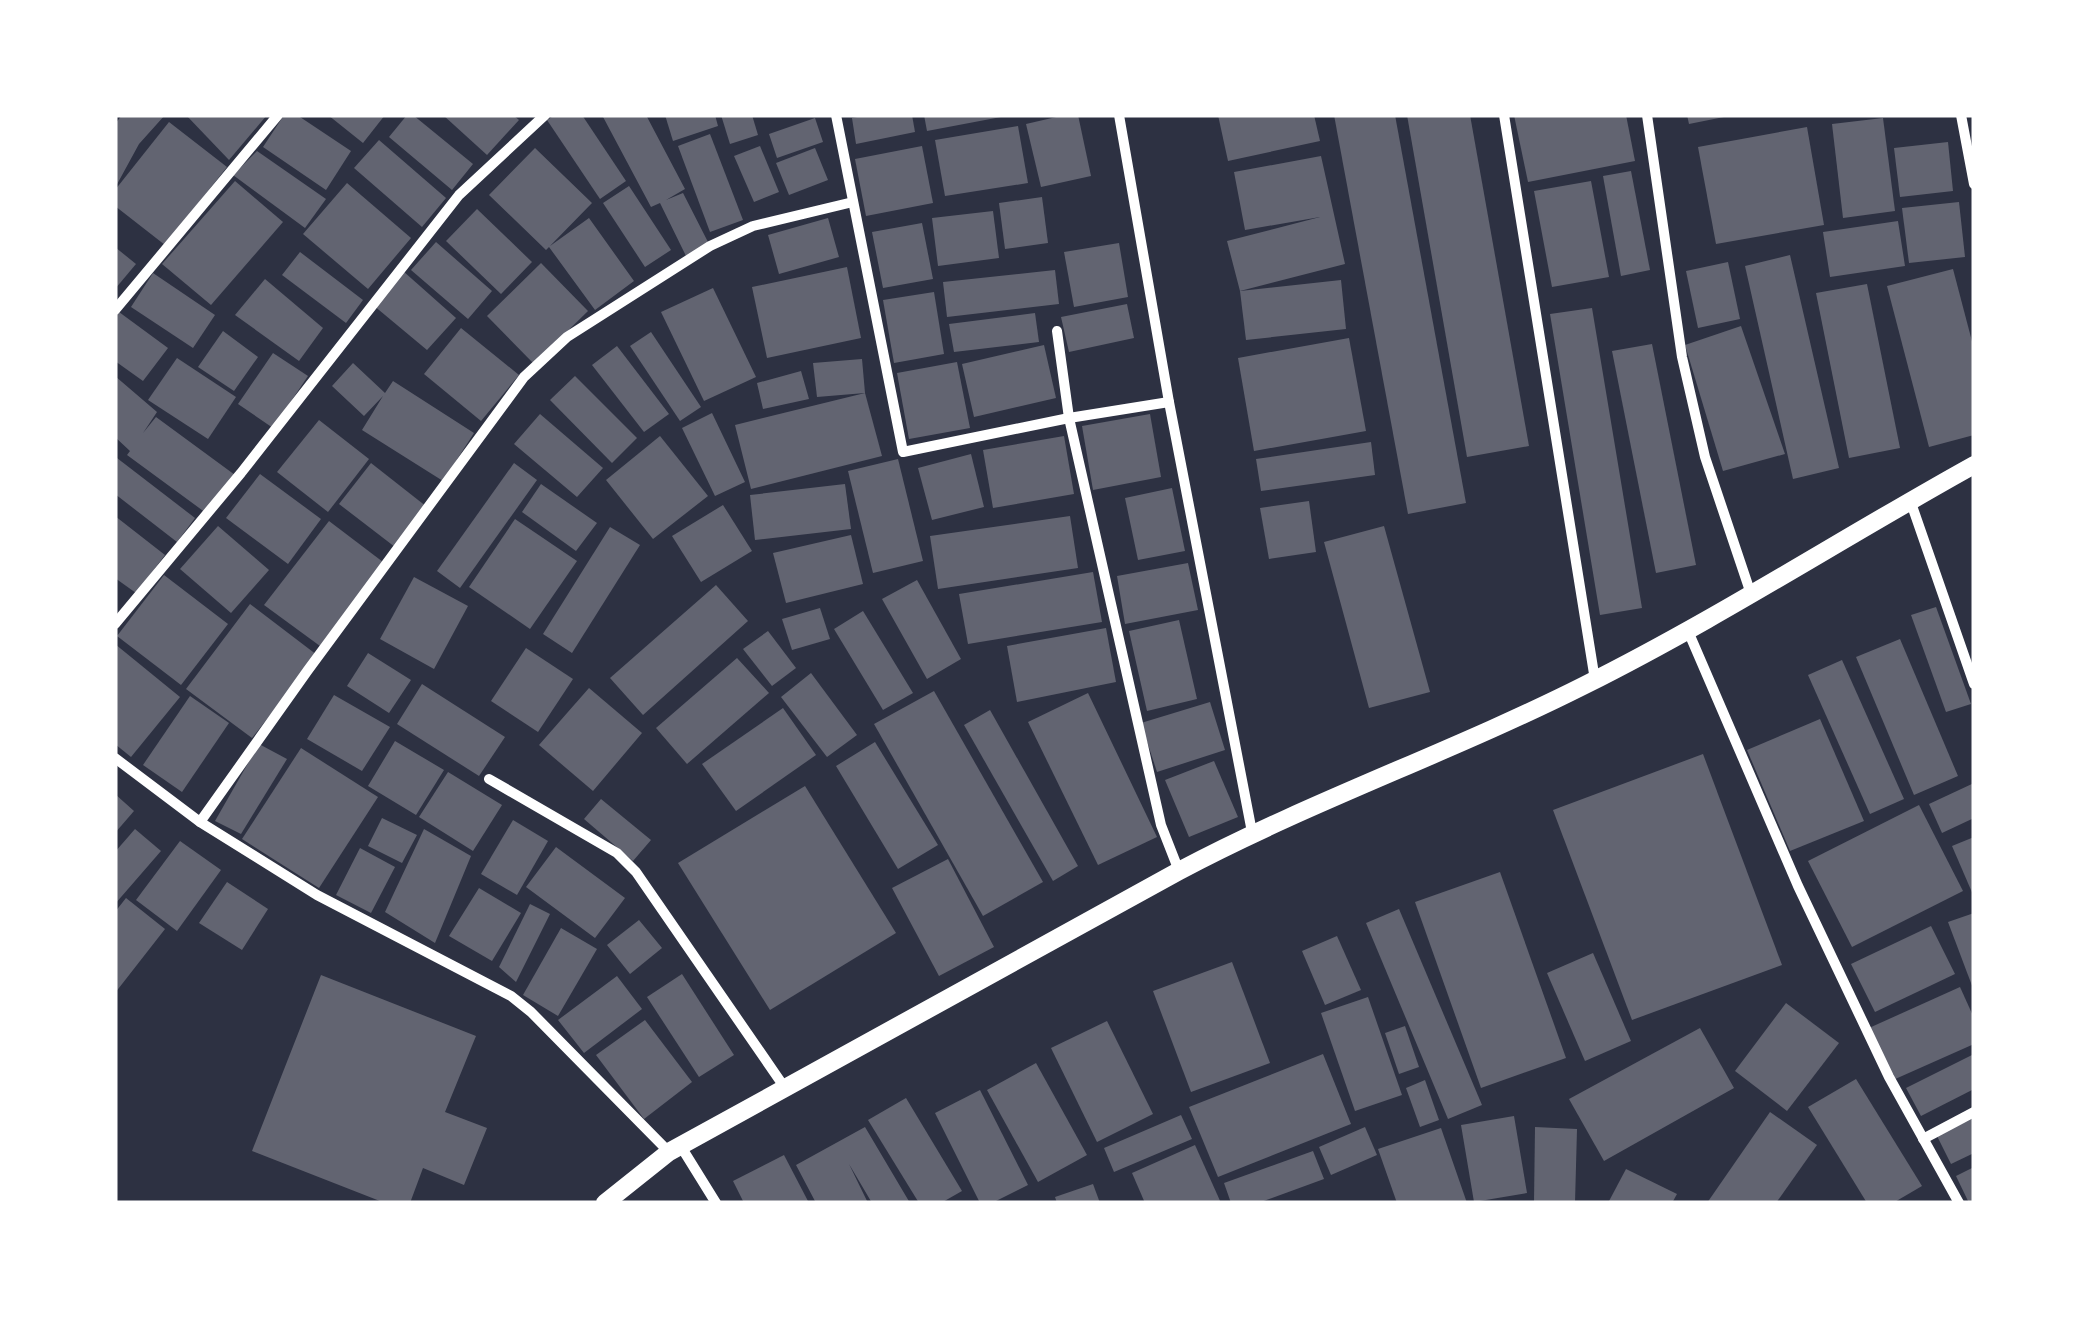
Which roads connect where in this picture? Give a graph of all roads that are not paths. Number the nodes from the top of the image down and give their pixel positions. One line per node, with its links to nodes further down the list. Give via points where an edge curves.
1 (278, 115): 10 (street)
2 (544, 115): 17 (street, via 459,195)
3 (836, 115): 9 (street)
4 (1119, 115): 12 (street)
5 (1504, 115): 19 (street)
6 (1647, 115): 16 (street, via 1682,357 1704,457)
7 (1961, 115): 8 (street)
8 (1974, 184)
9 (853, 202): 13 (street, via 903,452); 23 (street, via 753,226 710,246 544,356)
10 (115, 310)
11 (1056, 331): 13 (street)
12 (1170, 402): 13 (street); 24 (street)
13 (1069, 418): 25 (street, via 1160,825)
14 (1974, 465): 15 (street)
15 (1910, 500): 16 (street); 20 (street)
16 (1752, 594): 18 (street)
17 (115, 624)
18 (1688, 631): 19 (street); 28 (street, via 1798,886)
19 (1596, 680): 24 (street)
20 (1974, 684)
21 (115, 758): 23 (street)
22 (489, 779): 26 (street, via 617,853 636,872)
23 (200, 822): 29 (street, via 317,895 511,996)
24 (1252, 832): 25 (street)
25 (1179, 870): 26 (street)
26 (784, 1088): 29 (street)
27 (1974, 1112): 28 (street)
28 (1923, 1140): 32 (street)
29 (674, 1148): 30 (street); 31 (street)
30 (604, 1203)
31 (716, 1203)
32 (1958, 1203)

